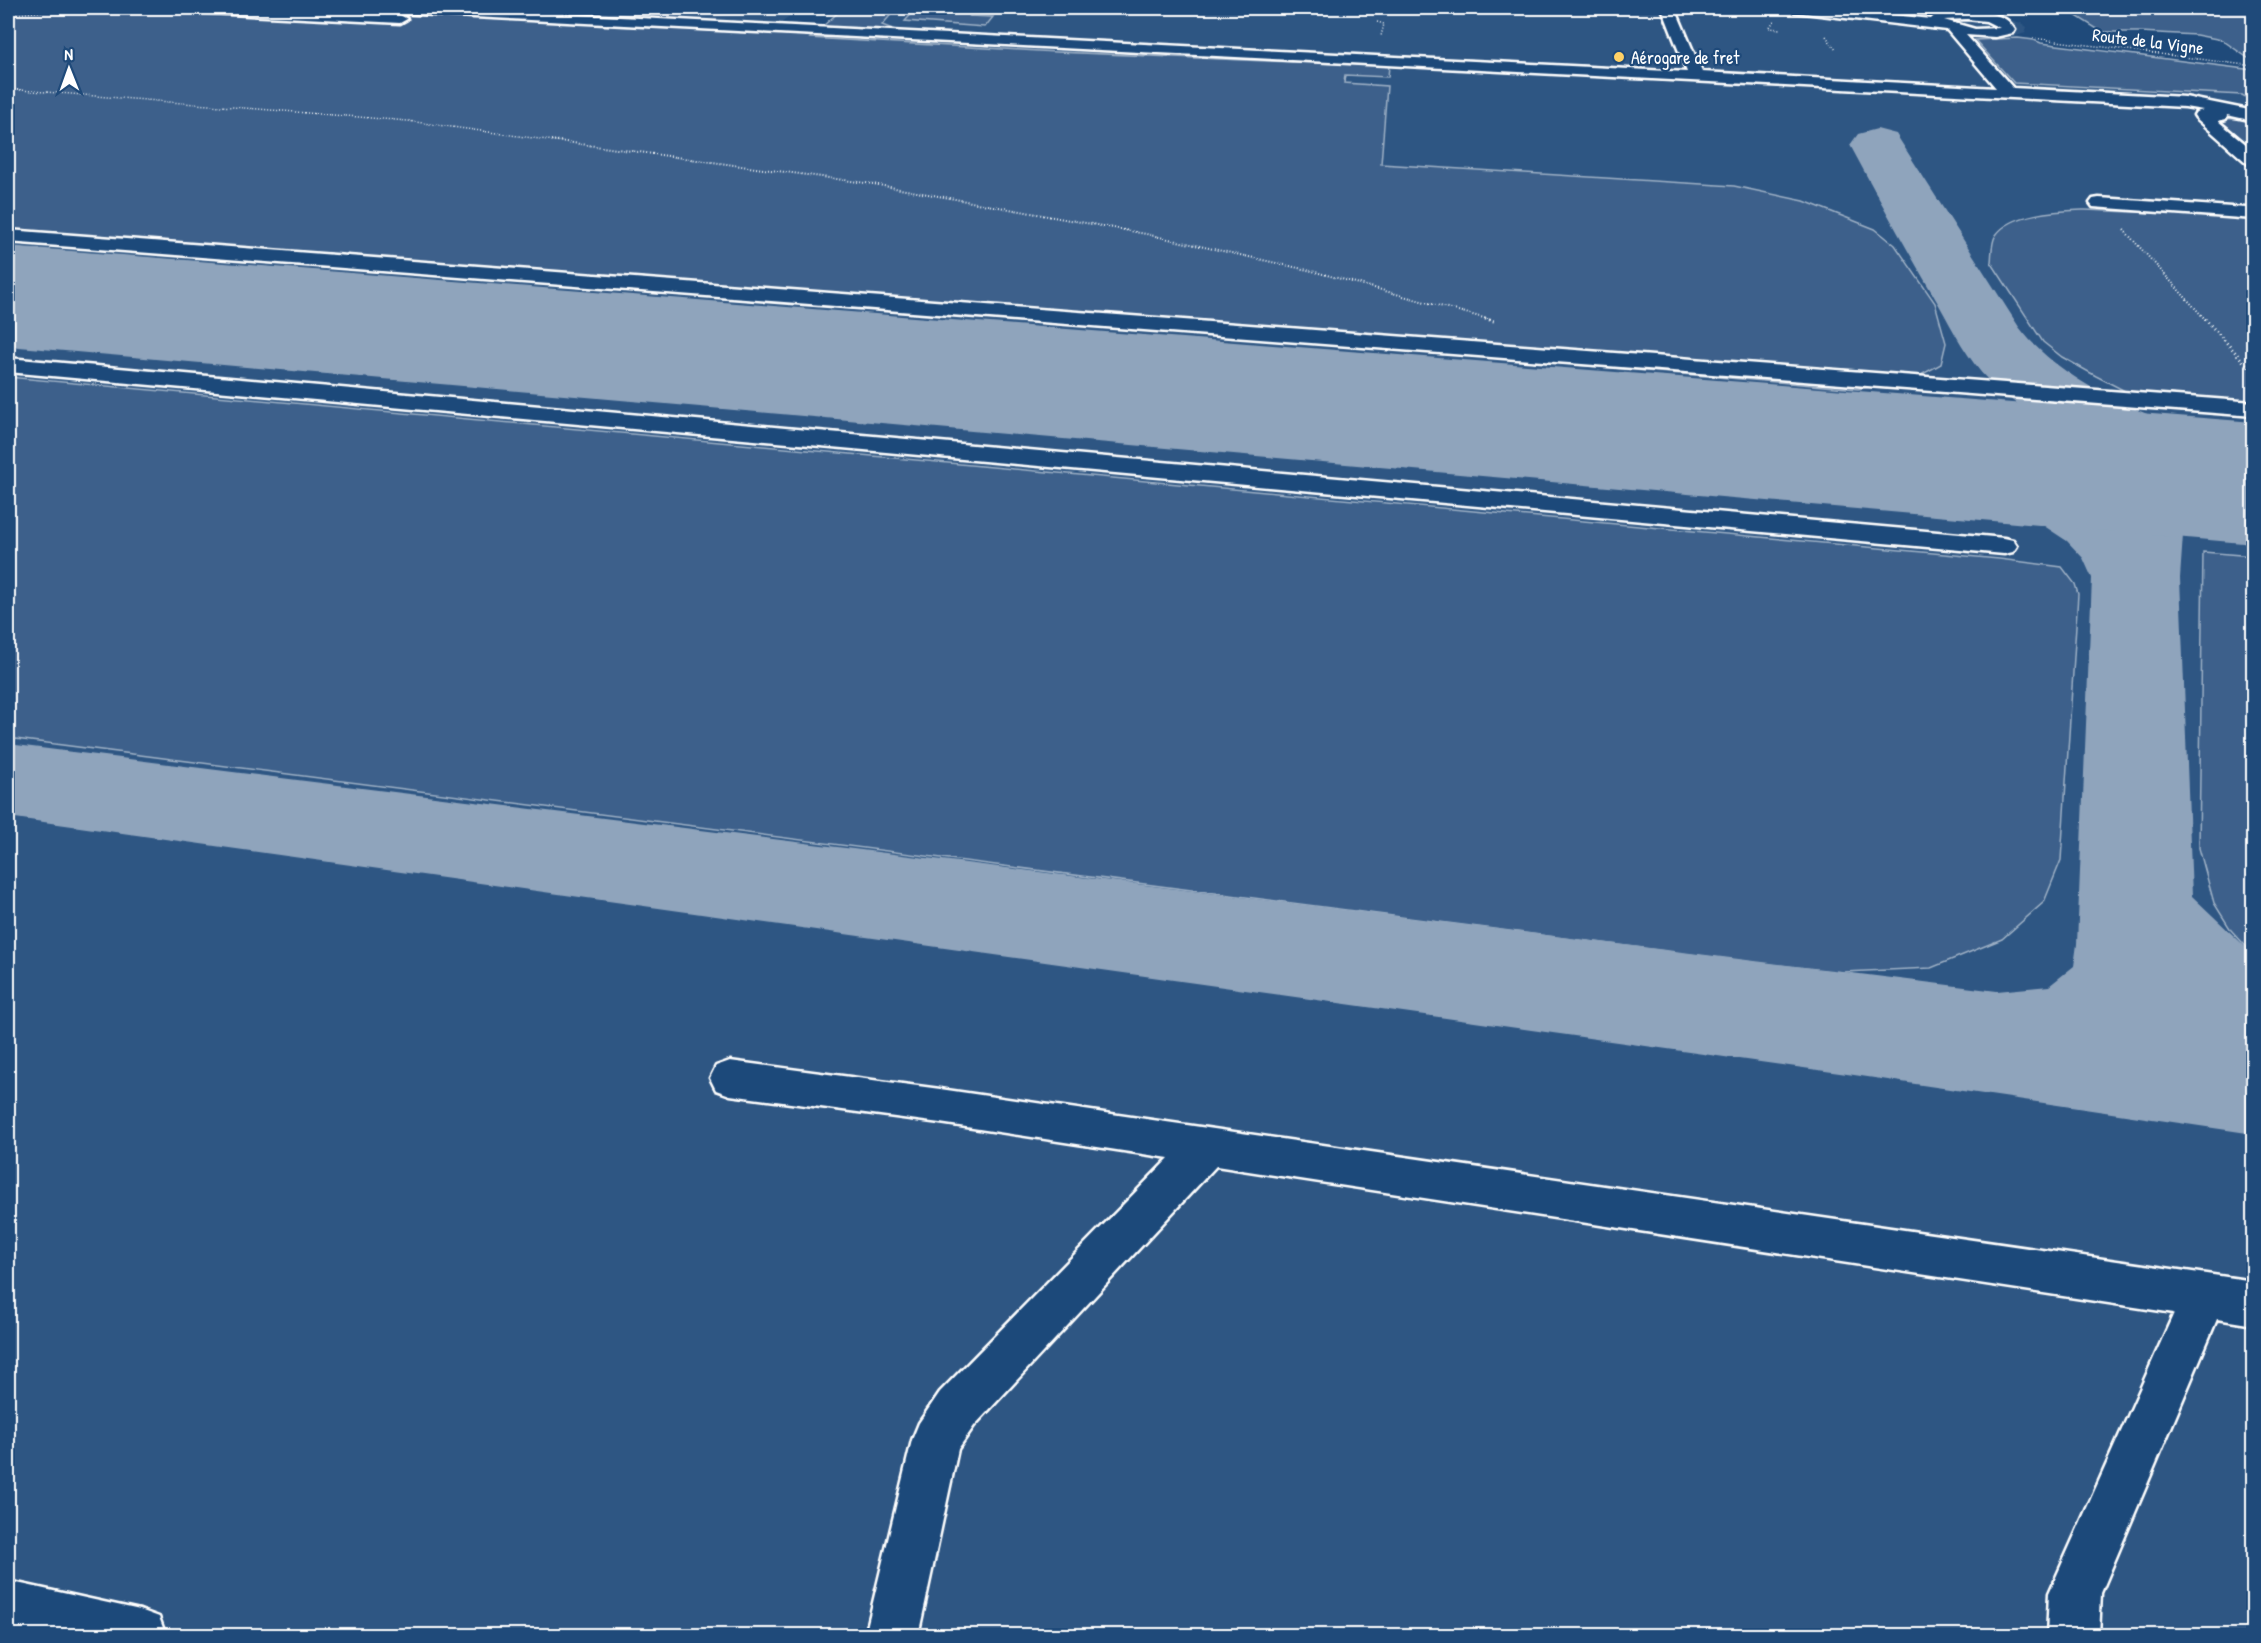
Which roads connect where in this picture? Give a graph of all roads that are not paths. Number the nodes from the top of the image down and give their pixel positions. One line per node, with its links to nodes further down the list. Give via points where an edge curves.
1 (191, 8): 10 (street)
2 (378, 8): 8 (street)
3 (1669, 8): 12 (street)
4 (1795, 8): 6 (street)
5 (1937, 8): 7 (street)
6 (1848, 10): 7 (street)
7 (1948, 23): 9 (street, via 1975,33); 13 (street)
8 (788, 29): 10 (street); 12 (street, via 1414,69)
9 (2003, 32)
10 (776, 40): 11 (street, via 1236,64)
11 (1303, 71)
12 (1694, 71): 13 (street)
13 (2009, 93): 14 (street)
14 (2185, 102): 15 (street); 16 (street)
15 (2253, 106)
16 (2253, 117): 17 (street, via 2202,116)
17 (2253, 160)
18 (2099, 203): 19 (street, via 2252,214)
19 (2253, 210)
20 (8, 236): 22 (street)
21 (8, 365): 23 (street)
22 (2253, 409)
23 (2004, 546)
24 (730, 1078): 25 (street)
25 (1208, 1146): 26 (street); 30 (street, via 957,1409 936,1440)
26 (2204, 1296): 27 (street); 31 (street, via 2075,1593)
27 (2253, 1303)
28 (8, 1607): 29 (street)
29 (140, 1635)
30 (891, 1635)
31 (2073, 1635)

